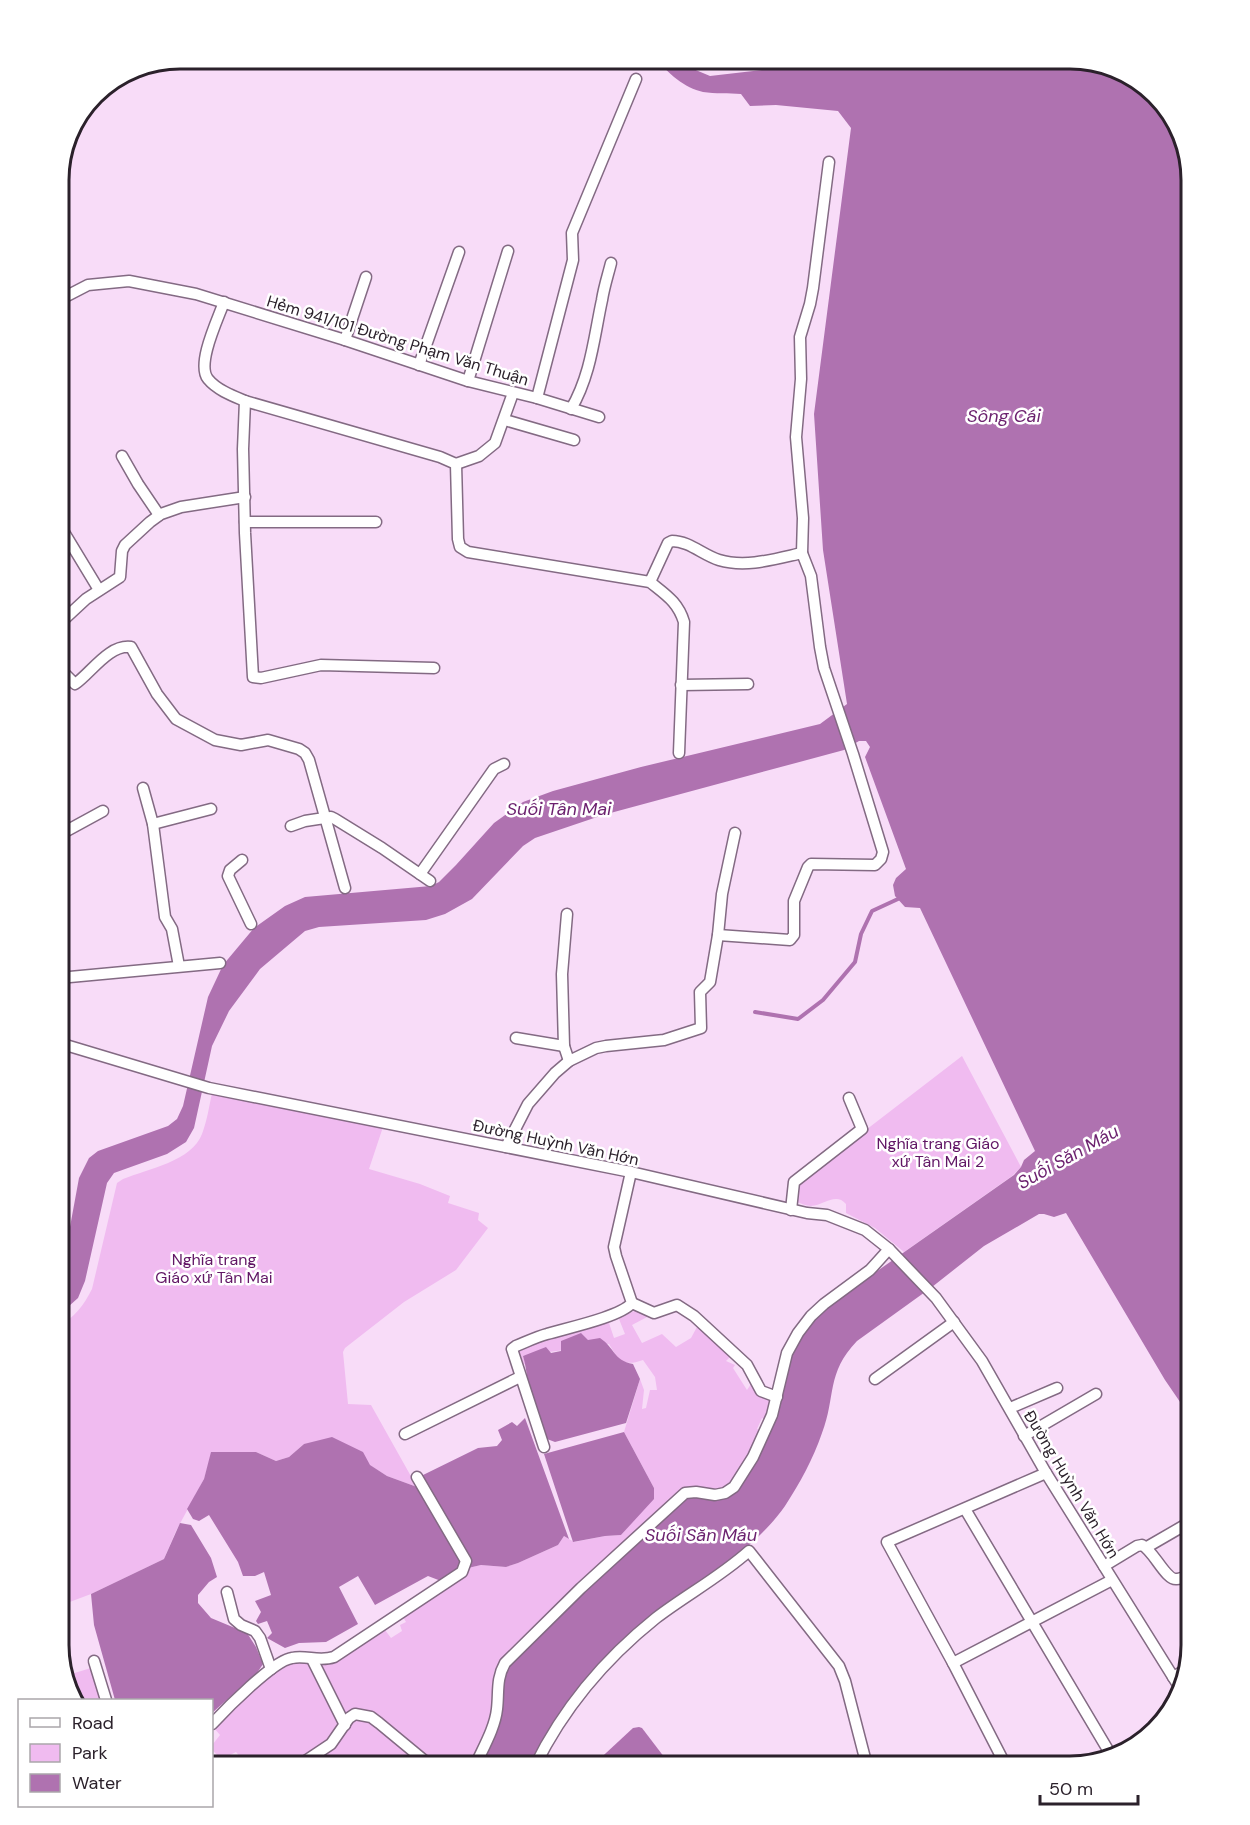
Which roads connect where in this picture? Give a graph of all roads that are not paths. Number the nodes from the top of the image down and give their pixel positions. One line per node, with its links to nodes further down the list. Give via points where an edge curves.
1 (636, 79): 13 (street, via 572,233 573,260)
2 (829, 162): 26 (street, via 813,288 800,337 796,436)
3 (508, 251): 11 (street)
4 (459, 252): 10 (street)
5 (611, 263): 15 (street, via 590,364)
6 (366, 277): 9 (street)
7 (69, 295): 8 (street, Hẻm 941/101 Đường Phạm Văn Thuận, via 88,285 129,281)
8 (224, 302): 9 (street, Hẻm 941/101 Đường Phạm Văn Thuận); 14 (street, via 206,355 205,372 208,380 224,392)
9 (345, 340): 10 (street, Hẻm 941/101 Đường Phạm Văn Thuận)
10 (419, 365): 11 (street, Hẻm 941/101 Đường Phạm Văn Thuận)
11 (468, 381): 12 (street, Hẻm 941/101 Đường Phạm Văn Thuận)
12 (513, 393): 13 (street, Hẻm 941/101 Đường Phạm Văn Thuận); 17 (street)
13 (537, 398): 15 (street, Hẻm 941/101 Đường Phạm Văn Thuận)
14 (245, 401): 20 (street); 21 (street)
15 (571, 409): 16 (street, Hẻm 941/101 Đường Phạm Văn Thuận)
16 (599, 417)
17 (505, 420): 18 (street); 20 (street, via 491,448)
18 (574, 440)
19 (123, 456): 22 (street)
20 (456, 464): 27 (street, via 460,548)
21 (244, 497): 22 (street, via 181,507); 23 (street)
22 (159, 516): 28 (street, via 125,545 120,577)
23 (245, 522): 24 (street); 30 (street, via 253,677 321,665)
24 (376, 522)
25 (69, 540): 28 (street)
26 (802, 554): 27 (street, via 736,563 672,541); 50 (street, via 811,576 824,668 883,852 875,865 817,862 807,867 794,901 794,935 790,940)
27 (650, 582): 33 (street, via 671,599 684,622)
28 (99, 590): 29 (street)
29 (69, 616)
30 (434, 668)
31 (69, 678): 39 (street, via 75,684 111,653 131,647 176,719 214,740 241,746 268,740 305,753)
32 (748, 684): 33 (street)
33 (681, 685): 34 (street)
34 (679, 753)
35 (504, 764): 45 (street, via 494,769)
36 (143, 788): 40 (street)
37 (211, 809): 40 (street)
38 (103, 811): 42 (street)
39 (326, 819): 41 (street); 45 (street, via 335,819); 47 (street)
40 (153, 824): 52 (street, via 165,917 172,929)
41 (291, 826)
42 (69, 830)
43 (735, 832): 50 (street)
44 (242, 860): 49 (street, via 228,876)
45 (420, 874): 46 (street)
46 (430, 881)
47 (345, 888)
48 (567, 914): 56 (street, via 562,962)
49 (251, 924)
50 (718, 935): 57 (street, via 710,981 700,992 701,1028 664,1040 596,1048)
51 (220, 963): 52 (street)
52 (179, 966): 53 (street)
53 (69, 977)
54 (516, 1038): 56 (street)
55 (69, 1046): 59 (street, Đường Huỳnh Văn Hớn, via 209,1088)
56 (564, 1046): 57 (street)
57 (570, 1061): 59 (street, via 528,1104)
58 (849, 1098): 61 (street, via 862,1129 794,1182)
59 (506, 1147): 60 (street, Đường Huỳnh Văn Hớn)
60 (631, 1172): 61 (street, Đường Huỳnh Văn Hớn); 63 (street, via 614,1247)
61 (791, 1210): 62 (street, Đường Huỳnh Văn Hớn, via 827,1215 852,1224)
62 (889, 1249): 64 (street, Đường Huỳnh Văn Hớn); 69 (street, via 870,1270 818,1310 798,1333 787,1353)
63 (632, 1303): 65 (street, via 624,1310 516,1346 512,1349); 69 (street, via 654,1313 676,1305 689,1312 747,1365 762,1392)
64 (954, 1322): 66 (street); 70 (street, Đường Huỳnh Văn Hớn)
65 (520, 1377): 71 (street); 73 (street)
66 (875, 1379)
67 (1057, 1388): 70 (street)
68 (1096, 1394): 72 (street)
69 (777, 1397): 97 (street, via 753,1457 734,1487 726,1494 685,1493 504,1663 499,1673 495,1719)
70 (1010, 1408): 72 (street, Đường Huỳnh Văn Hớn)
71 (405, 1434)
72 (1024, 1436): 74 (street, Đường Huỳnh Văn Hớn)
73 (544, 1447)
74 (1046, 1473): 76 (street); 79 (street, Đường Huỳnh Văn Hớn)
75 (417, 1477): 84 (street, via 466,1561 462,1572 344,1651 326,1659)
76 (965, 1509): 83 (street); 86 (street, via 887,1542)
77 (1181, 1527): 78 (street)
78 (1147, 1547): 79 (street, via 1137,1546); 80 (street, via 1172,1579)
79 (1104, 1566): 81 (street, Đường Huỳnh Văn Hớn)
80 (1181, 1578)
81 (1112, 1580): 83 (street); 89 (street, Đường Huỳnh Văn Hớn)
82 (227, 1593): 87 (street, via 234,1619 255,1631)
83 (1032, 1622): 86 (street); 94 (street)
84 (312, 1659): 87 (street, via 294,1657); 93 (street)
85 (94, 1661): 91 (street)
86 (953, 1663): 100 (street)
87 (271, 1669): 92 (street)
88 (1177, 1675): 89 (street)
89 (1173, 1677): 90 (street, Đường Huỳnh Văn Hớn)
90 (1175, 1680)
91 (105, 1699)
92 (213, 1723)
93 (345, 1725): 95 (street, via 331,1744); 96 (street, via 355,1714 370,1717)
94 (1108, 1749)
95 (313, 1756)
96 (419, 1756)
97 (480, 1756)
98 (541, 1756): 99 (street, via 603,1666 656,1618 749,1551 839,1666)
99 (864, 1756)
100 (1000, 1756)

